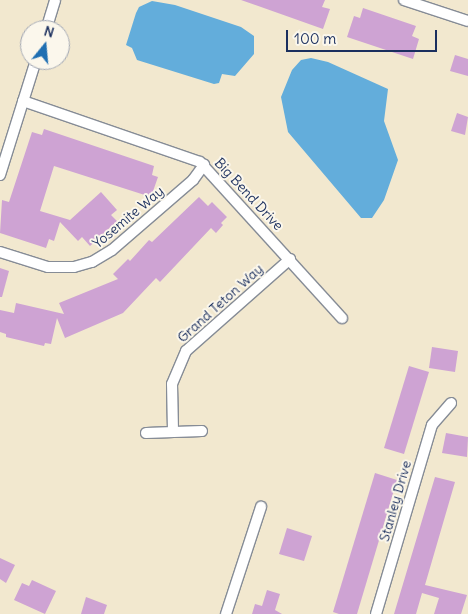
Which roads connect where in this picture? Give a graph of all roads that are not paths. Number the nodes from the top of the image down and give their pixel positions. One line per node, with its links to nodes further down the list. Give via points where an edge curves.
1 (56, 0): 3 (street)
2 (404, 0): 4 (street)
3 (49, 20)
4 (468, 21)
5 (33, 70): 6 (street)
6 (23, 102): 7 (street, Big Bend Drive); 8 (street)
7 (204, 165): 9 (street, Yosemite Way, via 196,177 120,244 92,262 74,267 48,267); 10 (street, Big Bend Drive)
8 (0, 175)
9 (0, 252)
10 (290, 259): 11 (street, Big Bend Drive); 14 (street, Grand Teton Way, via 186,351 172,384)
11 (342, 318)
12 (451, 403): 18 (street, Stanley Drive, via 432,425)
13 (202, 430): 14 (street)
14 (173, 431): 15 (street)
15 (146, 433)
16 (261, 507): 17 (street)
17 (226, 614)
18 (376, 614)

